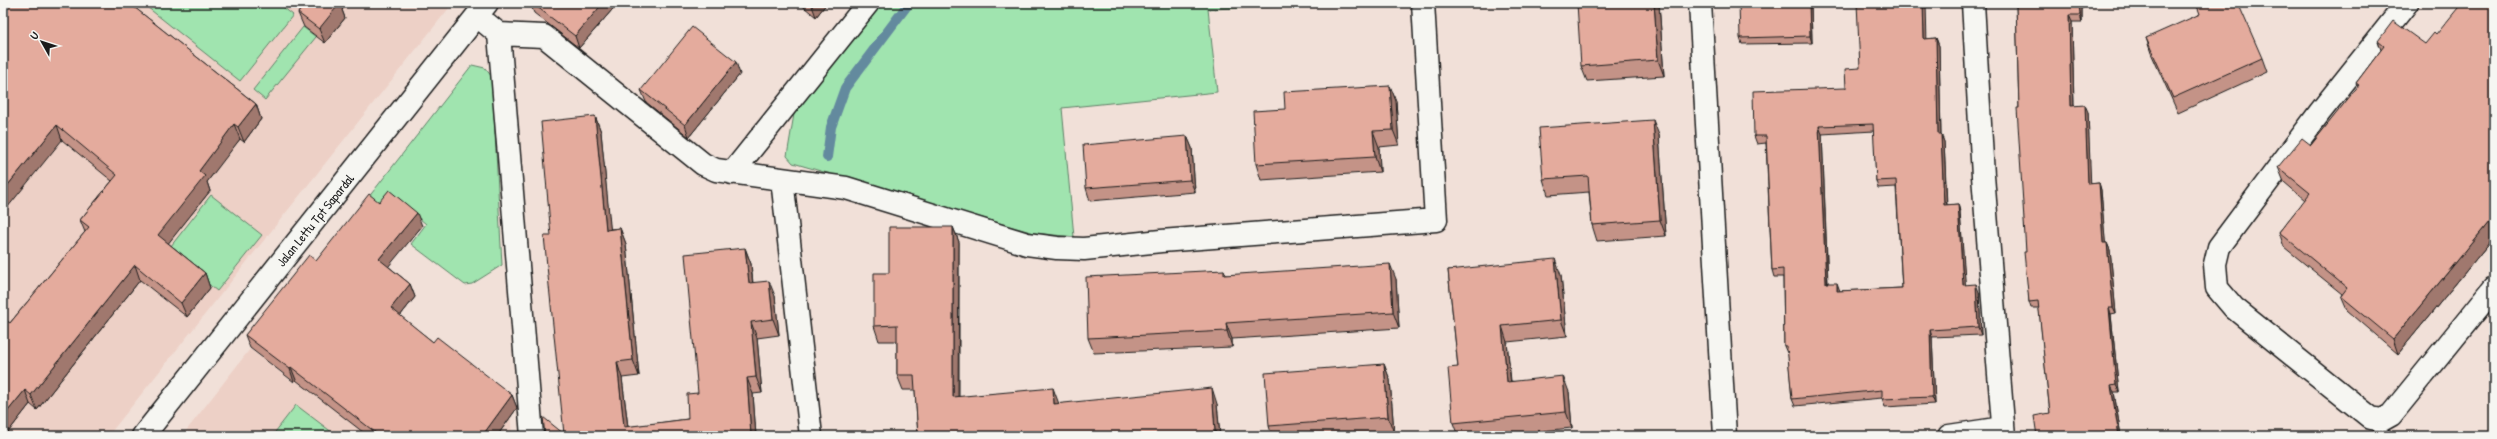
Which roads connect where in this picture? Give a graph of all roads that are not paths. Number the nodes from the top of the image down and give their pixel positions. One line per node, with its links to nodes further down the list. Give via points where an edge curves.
1 (868, 3): 8 (street)
2 (1424, 3): 9 (street, via 1436,220 1084,249 1057,248 1027,244 846,188)
3 (1700, 3): 15 (street)
4 (1973, 3): 11 (street, via 1983,176)
5 (2407, 3): 10 (street, via 2320,112 2218,247 2215,264 2217,288 2240,313 2371,418 2382,420 2391,416)
6 (482, 9): 7 (street); 12 (street, Jalan Lettu Tpt Sapardal)
7 (499, 34): 8 (street, via 544,36 704,164); 13 (street)
8 (732, 173): 9 (street)
9 (782, 179): 14 (street)
10 (2494, 288)
11 (2003, 432): 16 (street)
12 (143, 436)
13 (532, 436)
14 (811, 436)
15 (1725, 436)
16 (1949, 436)

